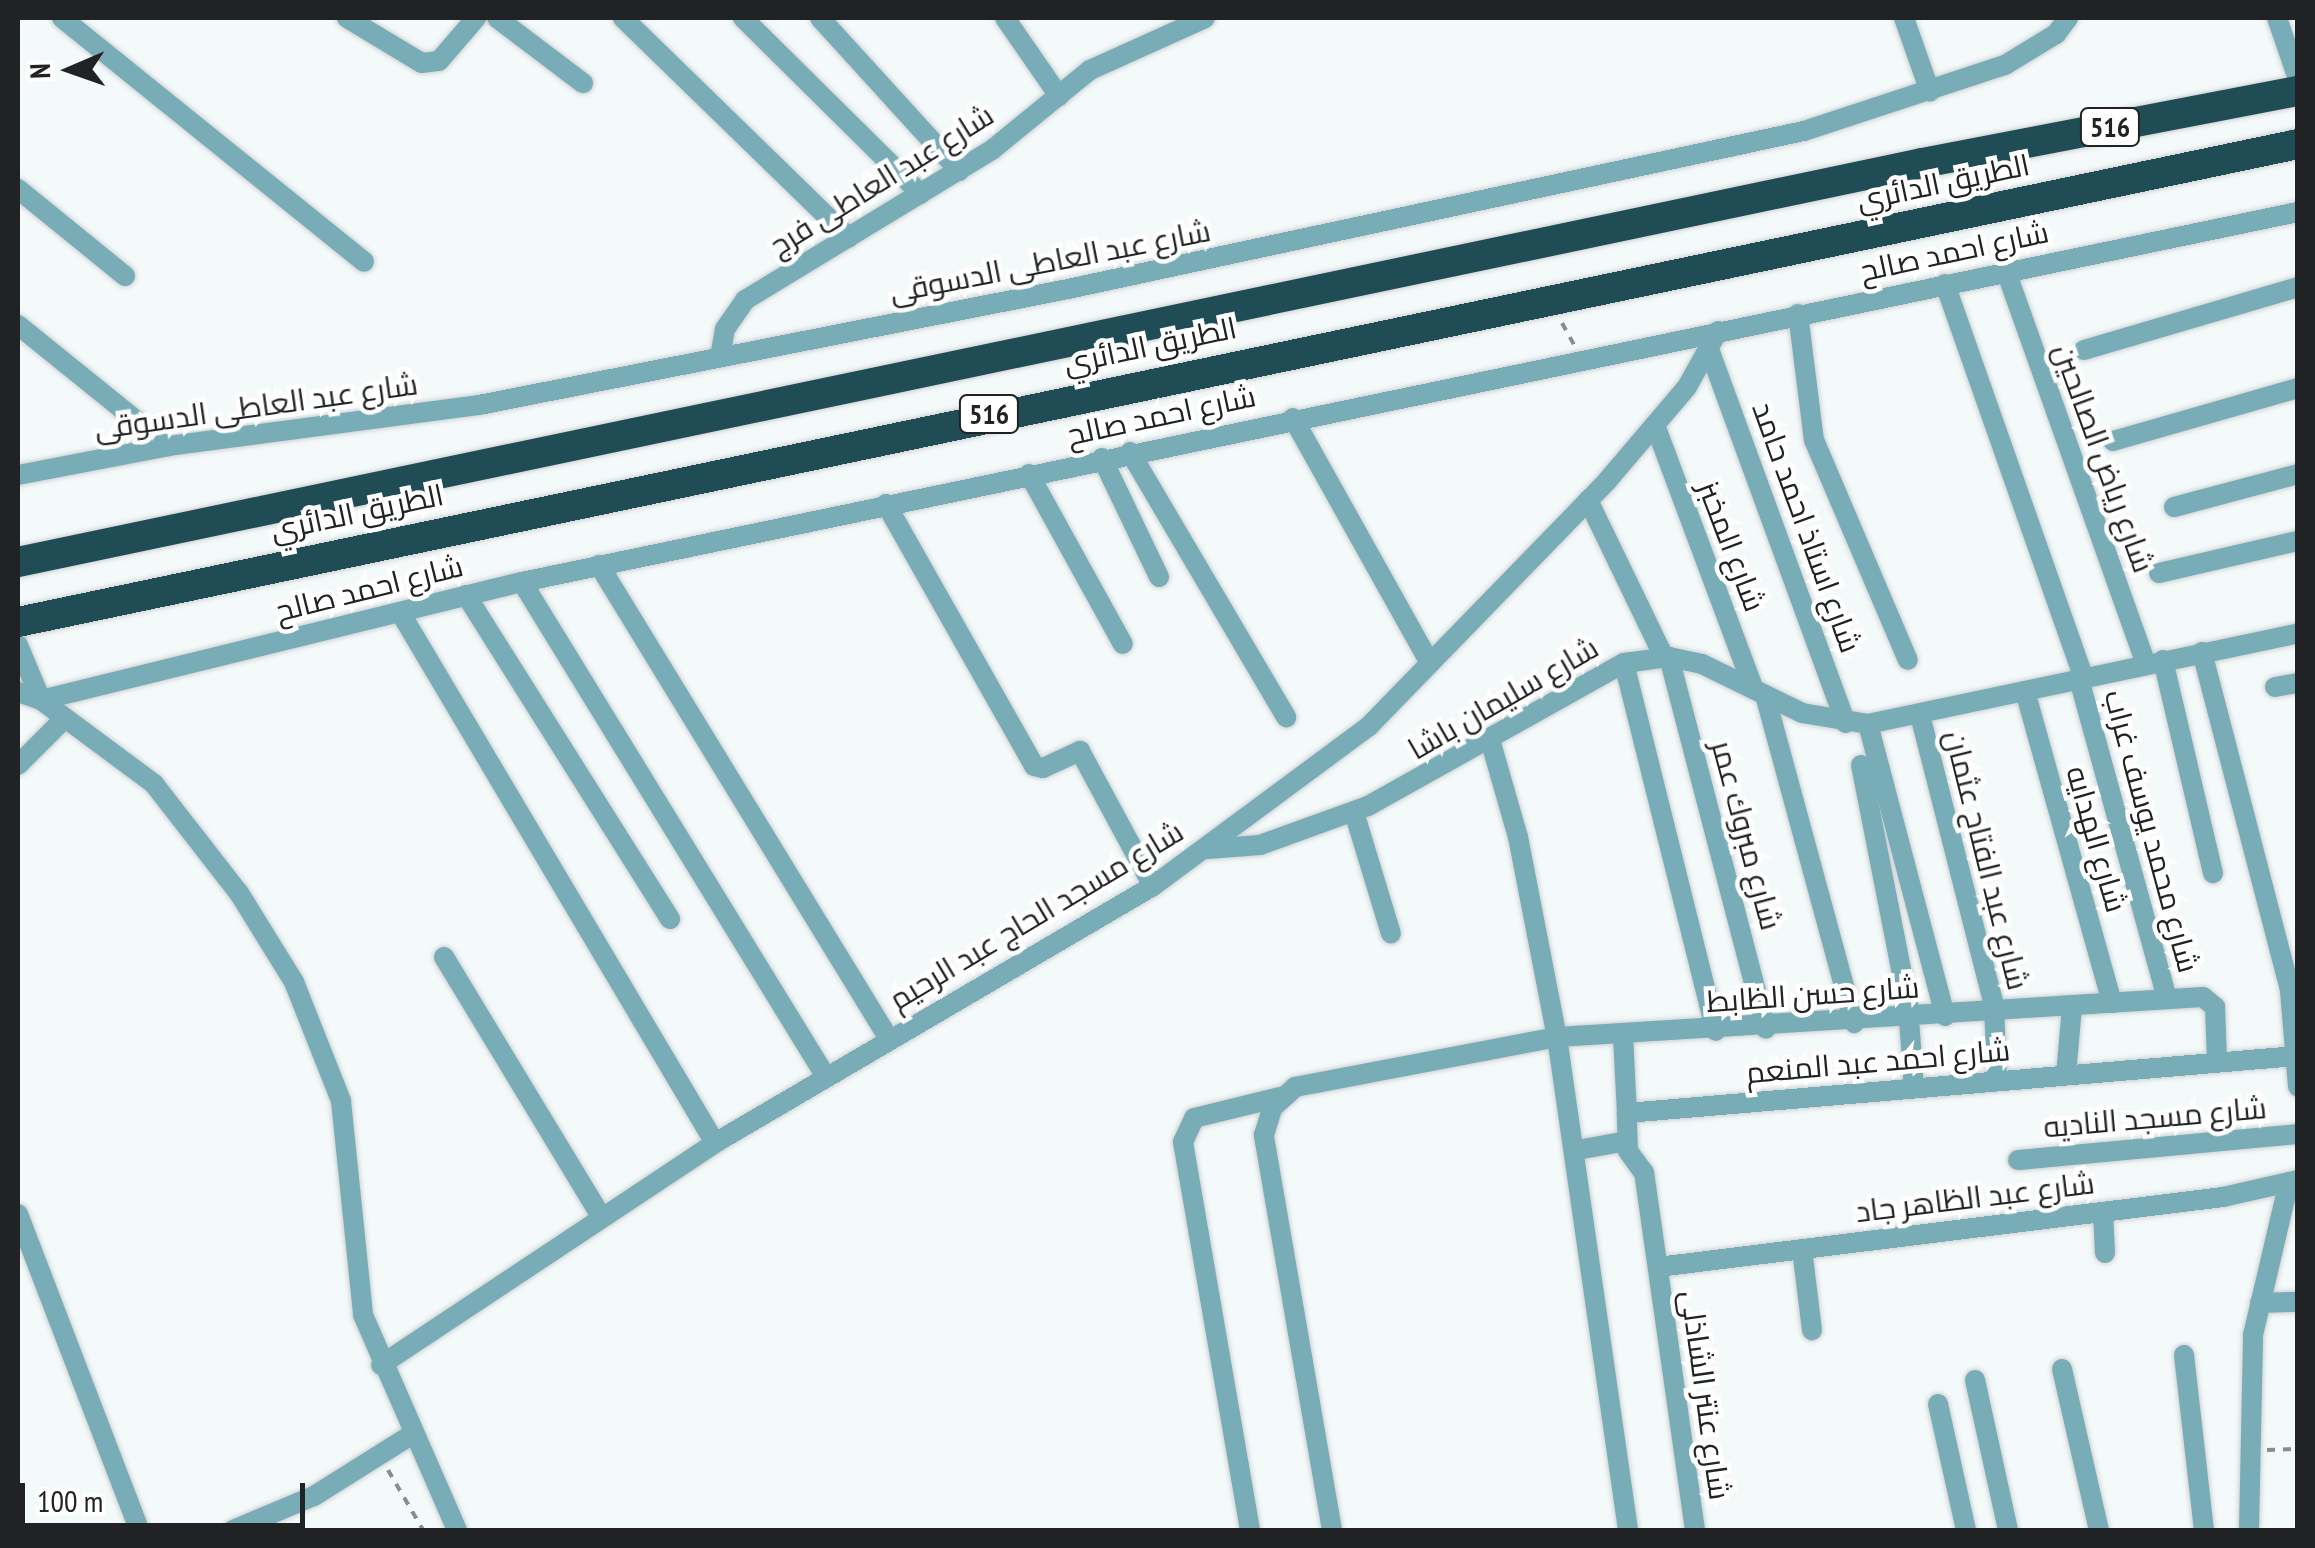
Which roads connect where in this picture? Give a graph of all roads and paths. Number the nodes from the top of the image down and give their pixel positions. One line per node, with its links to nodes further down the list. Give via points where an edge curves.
1 (62, 18): 25 (street)
2 (347, 18): 3 (street, via 422,64 439,61)
3 (476, 18)
4 (497, 18): 15 (street)
5 (623, 18): 24 (street)
6 (743, 18): 22 (street)
7 (820, 18): 20 (street)
8 (1004, 18): 18 (street)
9 (1205, 18): 13 (street, شارع عبد العاطى فرج)
10 (1904, 18): 17 (street)
11 (2068, 18): 17 (street, شارع عبد العاطى الدسوقى, via 2056,34 2005,65)
12 (2277, 18): 14 (street)
13 (1179, 22): 18 (street, شارع عبد العاطى فرج, via 1090,70)
14 (2298, 80)
15 (584, 83)
16 (2298, 90): 50 (highway, الطريق الدائري / 516)
17 (1930, 92): 35 (street, شارع عبد العاطى الدسوقى, via 1804,131)
18 (1059, 96): 20 (street, شارع عبد العاطى فرج)
19 (2291, 148): 57 (highway, الطريق الدائري / 516)
20 (959, 171): 22 (street, شارع عبد العاطى فرج)
21 (18, 189): 27 (street)
22 (921, 194): 24 (street, شارع عبد العاطى فرج)
23 (2298, 212): 26 (street, شارع احمد صالح)
24 (848, 238): 35 (street, شارع عبد العاطى فرج, via 745,300 725,328)
25 (364, 262)
26 (2006, 271): 28 (street, شارع احمد صالح); 64 (street, شارع رياض الصالحين)
27 (125, 276)
28 (1945, 284): 30 (street, شارع احمد صالح); 67 (street, شارع محمد يوسف غراب)
29 (2298, 287): 33 (street)
30 (1798, 314): 32 (street, شارع احمد صالح); 63 (street, via 1814,440)
31 (18, 325): 40 (street)
32 (1718, 331): 34 (street, شارع مسجد الحاج عبد الرحيم); 37 (street, شارع احمد صالح)
33 (2084, 350)
34 (1710, 352): 38 (street, شارع مسجد الحاج عبد الرحيم); 77 (street, شارع استاذ احمد حامد)
35 (720, 357): 40 (street, شارع عبد العاطى الدسوقى, via 479,405)
36 (2298, 388): 39 (street)
37 (1293, 418): 41 (street, شارع احمد صالح); 65 (street)
38 (1655, 425): 46 (street, شارع مسجد الحاج عبد الرحيم); 70 (street, شارع المخبز)
39 (2113, 441)
40 (168, 446): 45 (street, شارع عبد العاطى الدسوقى)
41 (1130, 452): 42 (street, شارع احمد صالح); 75 (street)
42 (1102, 458): 43 (street, شارع احمد صالح); 53 (street)
43 (1029, 474): 47 (street, شارع احمد صالح); 59 (street)
44 (2298, 474): 48 (street)
45 (18, 475)
46 (1588, 500): 62 (street, شارع مبروك عمر); 65 (street, شارع مسجد الحاج عبد الرحيم)
47 (886, 504): 51 (street, شارع احمد صالح); 85 (street, via 1034,766 1041,769 1080,750)
48 (2174, 507)
49 (2298, 541): 52 (street)
50 (22, 561)
51 (599, 565): 54 (street, شارع احمد صالح); 100 (street)
52 (2160, 572)
53 (1159, 577)
54 (522, 582): 55 (street, شارع احمد صالح); 104 (street)
55 (466, 596): 56 (street, شارع احمد صالح); 86 (street)
56 (400, 612): 73 (street, شارع احمد صالح); 112 (street)
57 (30, 620)
58 (2298, 633): 61 (street, شارع سليمان باشا)
59 (1122, 644)
60 (18, 645): 73 (street)
61 (2202, 652): 64 (street, شارع سليمان باشا); 101 (street, via 2290,991)
62 (1667, 657): 66 (street, شارع سليمان باشا); 70 (street, شارع سليمان باشا); 96 (street, شارع مبروك عمر)
63 (1908, 660)
64 (2155, 662): 67 (street, شارع سليمان باشا); 84 (street, شارع رياض الصالحين)
65 (1430, 663): 83 (street, شارع مسجد الحاج عبد الرحيم, via 1369,726)
66 (1624, 663): 79 (street, شارع سليمان باشا); 97 (street)
67 (2082, 678): 71 (street, شارع سليمان باشا); 89 (street, شارع محمد يوسف غراب)
68 (2298, 683): 69 (street)
69 (2275, 687)
70 (1759, 691): 77 (street, شارع سليمان باشا, via 1802,714); 95 (street, شارع المخبز)
71 (2025, 691): 74 (street, شارع سليمان باشا); 90 (street, شارع الهدايه)
72 (18, 692): 73 (street)
73 (41, 700): 76 (street)
74 (1920, 715): 78 (street, شارع سليمان باشا); 92 (street, شارع عبد الفتاح عثمان)
75 (1286, 717)
76 (62, 720): 80 (street); 126 (street, via 154,784 294,982 342,1101 354,1270)
77 (1846, 724): 78 (street, شارع سليمان باشا)
78 (1868, 724): 93 (street)
79 (1490, 743): 82 (street, شارع سليمان باشا); 99 (street, via 1518,837)
80 (18, 765)
81 (1861, 765): 94 (street)
82 (1354, 812): 83 (street, شارع سليمان باشا, via 1260,845); 87 (street)
83 (1206, 849): 85 (street, شارع مسجد الحاج عبد الرحيم)
84 (2213, 872)
85 (1153, 886): 100 (street, شارع مسجد الحاج عبد الرحيم)
86 (670, 919)
87 (1391, 934)
88 (444, 958): 118 (street)
89 (2167, 999): 90 (street, شارع حسن الظابط); 102 (street, شارع حسن الظابط, via 2210,998)
90 (2112, 1002): 91 (street, شارع حسن الظابط)
91 (2072, 1006): 92 (street, شارع حسن الظابط); 103 (street)
92 (1994, 1012): 93 (street, شارع حسن الظابط); 105 (street, شارع عبد الفتاح عثمان)
93 (1945, 1016): 94 (street, شارع حسن الظابط)
94 (1908, 1019): 95 (street, شارع حسن الظابط); 107 (street)
95 (1854, 1023): 96 (street, شارع حسن الظابط)
96 (1766, 1029): 97 (street, شارع حسن الظابط)
97 (1716, 1031): 98 (street, شارع حسن الظابط)
98 (1622, 1035): 99 (street, شارع حسن الظابط); 109 (street)
99 (1558, 1037): 108 (street, شارع حسن الظابط, via 1295,1087); 113 (street)
100 (889, 1039): 104 (street, شارع مسجد الحاج عبد الرحيم)
101 (2296, 1056): 102 (street, شارع احمد عبد المنعم); 106 (street)
102 (2217, 1062): 103 (street, شارع احمد عبد المنعم)
103 (2066, 1075): 105 (street, شارع احمد عبد المنعم)
104 (826, 1076): 112 (street, شارع مسجد الحاج عبد الرحيم)
105 (1997, 1081): 107 (street, شارع احمد عبد المنعم)
106 (2298, 1087)
107 (1914, 1088): 109 (street, شارع احمد عبد المنعم)
108 (1280, 1097): 138 (street, شارع حسن الظابط, via 1194,1118 1183,1142); 139 (street, via 1264,1135)
109 (1626, 1113): 111 (street)
110 (2298, 1134): 114 (street, شارع مسجد الناديه)
111 (1626, 1141): 113 (street); 121 (street, via 1642,1166)
112 (715, 1142): 118 (street, شارع مسجد الحاج عبد الرحيم)
113 (1576, 1150): 140 (street)
114 (2018, 1160)
115 (2293, 1181): 116 (street, شارع عبد الظاهر جاد); 123 (street)
116 (2103, 1212): 119 (street, شارع عبد الظاهر جاد); 120 (street)
117 (18, 1214): 134 (street)
118 (600, 1215): 126 (street, شارع مسجد الحاج عبد الرحيم)
119 (1802, 1249): 121 (street, شارع عبد الظاهر جاد); 124 (street)
120 (2105, 1253)
121 (1658, 1267): 141 (street, شارع عنتر الشاذلى)
122 (2298, 1302): 123 (street)
123 (2260, 1303): 132 (street)
124 (1812, 1330)
125 (2184, 1355): 145 (street)
126 (381, 1365): 130 (street)
127 (2062, 1369): 144 (street)
128 (1975, 1380): 143 (street)
129 (1938, 1404): 142 (street)
130 (413, 1434): 133 (street); 137 (street)
131 (2298, 1449): 132 (path)
132 (2247, 1451): 146 (street)
133 (379, 1454): 135 (street, via 293,1508); 136 (path)
134 (139, 1530)
135 (232, 1530)
136 (423, 1530)
137 (457, 1530)
138 (1250, 1530)
139 (1332, 1530)
140 (1628, 1530)
141 (1695, 1530)
142 (1966, 1530)
143 (2008, 1530)
144 (2099, 1530)
145 (2204, 1530)
146 (2249, 1530)

